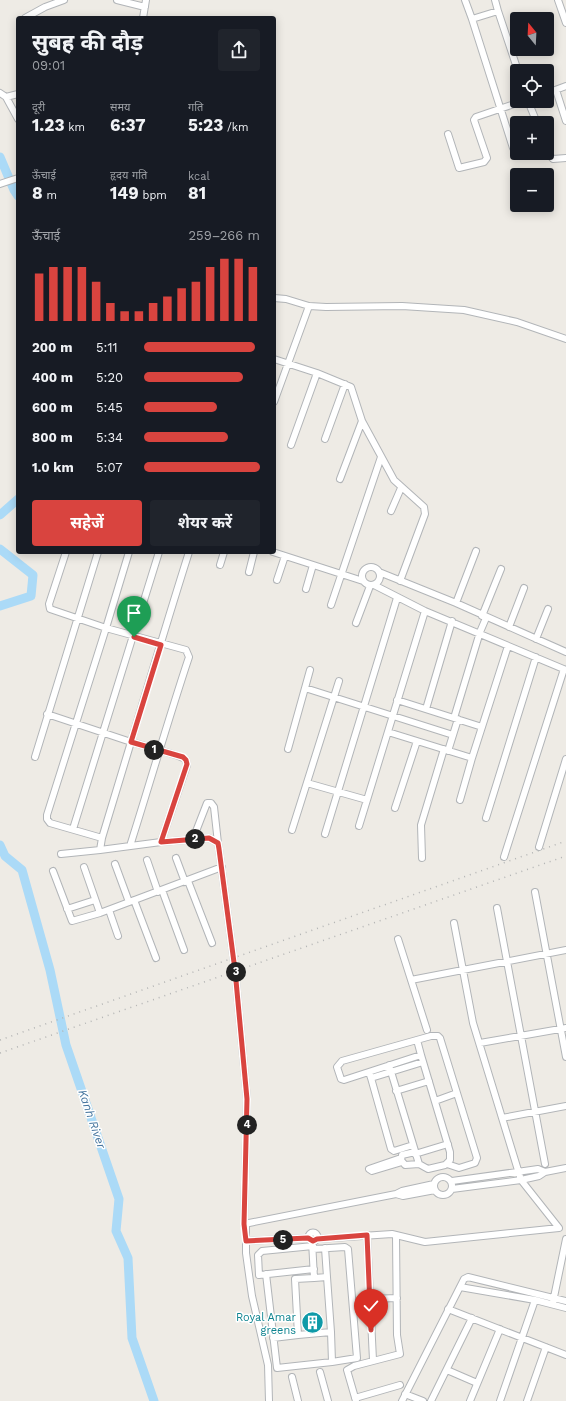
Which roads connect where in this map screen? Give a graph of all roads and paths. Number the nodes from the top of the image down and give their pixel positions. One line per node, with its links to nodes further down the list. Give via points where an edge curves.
1 (64, 0): 8 (street)
2 (117, 0): 6 (street)
3 (465, 0): 10 (street)
4 (495, 0): 7 (street)
5 (558, 0): 11 (street)
6 (145, 3): 9 (street)
7 (498, 11): 10 (street); 12 (street)
8 (29, 16)
9 (143, 16)
10 (472, 19): 19 (street)
11 (566, 23)
12 (516, 64)
13 (566, 86): 14 (street)
14 (556, 90): 21 (street)
15 (0, 93): 17 (street)
16 (16, 94): 17 (street)
17 (6, 97): 20 (street)
18 (510, 105): 19 (street)
19 (501, 108): 22 (street, via 474,120 487,160 459,168); 23 (street)
20 (16, 115)
21 (566, 121)
22 (448, 134)
23 (510, 138)
24 (566, 158): 25 (street)
25 (554, 159)
26 (16, 179): 27 (street)
27 (0, 184)
28 (276, 298): 29 (street)
29 (309, 306): 30 (street, via 402,306 464,310 517,322); 32 (street)
30 (566, 339)
31 (276, 359): 32 (street)
32 (290, 363): 33 (street); 35 (street)
33 (317, 373): 34 (street); 38 (street)
34 (345, 384): 36 (street, via 353,392); 37 (street)
35 (276, 397)
36 (362, 421): 39 (street); 40 (street)
37 (325, 439)
38 (291, 445)
39 (381, 457): 41 (street); 58 (street)
40 (340, 479)
41 (400, 488): 42 (street); 61 (street, via 420,503 425,511)
42 (391, 512)
43 (476, 551): 66 (street)
44 (276, 553): 52 (street)
45 (65, 554): 71 (street, via 49,607 51,611)
46 (97, 554): 71 (street)
47 (128, 554): 75 (street)
48 (158, 554): 77 (street)
49 (189, 554): 80 (street)
50 (223, 554): 53 (street)
51 (254, 554): 56 (street)
52 (285, 556): 54 (street); 59 (street)
53 (220, 565)
54 (313, 565): 58 (street); 64 (street)
55 (501, 569): 70 (street)
56 (249, 572)
57 (380, 572): 60 (street, via 375,568 365,569 362,574); 61 (street); 62 (street, via 380,580)
58 (342, 573): 60 (street); 67 (street)
59 (277, 580)
60 (363, 580): 62 (street)
61 (400, 581): 66 (street)
62 (372, 585): 65 (street); 73 (street)
63 (524, 588): 74 (street)
64 (306, 589)
65 (397, 598): 69 (street); 90 (street)
66 (456, 603): 70 (street)
67 (331, 605)
68 (548, 609): 78 (street)
69 (425, 611): 72 (street); 89 (street)
70 (484, 616): 74 (street); 76 (street)
71 (77, 620): 75 (street); 92 (street)
72 (452, 621): 76 (street); 91 (street)
73 (356, 623)
74 (509, 627): 78 (street)
75 (106, 628): 77 (street); 95 (street)
76 (480, 632): 81 (street); 94 (street)
77 (134, 637): 80 (street); 97 (street)
78 (536, 639): 82 (street)
79 (566, 644): 82 (street)
80 (161, 645): 101 (street); 104 (street, via 186,650 189,658)
81 (508, 646): 83 (street); 96 (street)
82 (565, 652)
83 (536, 657): 84 (street); 113 (street)
84 (565, 669): 126 (street)
85 (310, 670): 87 (street)
86 (339, 681): 88 (street)
87 (305, 688): 88 (street); 102 (street)
88 (334, 698): 90 (street); 108 (street)
89 (397, 700): 91 (street); 93 (street)
90 (364, 707): 93 (street); 109 (street)
91 (426, 709): 94 (street)
92 (47, 714): 95 (street); 105 (street)
93 (392, 716): 98 (street); 99 (street)
94 (456, 719): 96 (street); 99 (street)
95 (76, 724): 97 (street); 115 (street, via 47,819 50,823)
96 (482, 727): 106 (street)
97 (103, 732): 101 (street); 115 (street)
98 (388, 732): 100 (street); 110 (street)
99 (453, 735): 103 (street)
100 (417, 741): 103 (street); 112 (street)
101 (131, 742): 104 (street); 118 (street)
102 (288, 749)
103 (446, 750): 106 (street); 128 (street, via 421,825)
104 (160, 752): 120 (street, via 183,757 187,764); 122 (street)
105 (35, 757)
106 (472, 758): 111 (street)
107 (566, 759): 123 (street)
108 (307, 783): 109 (street); 116 (street)
109 (338, 791): 110 (street); 117 (street)
110 (367, 800): 114 (street)
111 (460, 800)
112 (395, 808)
113 (486, 818)
114 (359, 826)
115 (72, 829): 118 (street)
116 (292, 830)
117 (325, 834)
118 (102, 838): 124 (street)
119 (193, 839): 120 (street); 121 (street, via 209,838); 121 (street, via 207,803 210,803 214,807)
120 (161, 842): 122 (street)
121 (218, 843): 132 (street)
122 (130, 846): 124 (street)
123 (539, 847)
124 (100, 850): 125 (street)
125 (61, 854)
126 (504, 857)
127 (176, 858): 134 (street)
128 (422, 858)
129 (147, 860): 135 (street)
130 (115, 864): 138 (street)
131 (84, 867): 137 (street)
132 (222, 867): 134 (street); 187 (street, via 247,1099)
133 (53, 871): 140 (street)
134 (186, 881): 135 (street); 146 (street)
135 (160, 891): 138 (street); 147 (street)
136 (535, 892): 149 (street)
137 (96, 900): 140 (street); 142 (street)
138 (131, 901): 141 (street); 150 (street)
139 (497, 908): 151 (street)
140 (67, 910): 142 (street, via 72,921)
141 (109, 910): 142 (street); 144 (street)
142 (100, 913)
143 (454, 923): 152 (street)
144 (118, 936)
145 (398, 939): 153 (street)
146 (212, 943)
147 (184, 950)
148 (566, 950): 149 (street)
149 (547, 953): 151 (street); 154 (street)
150 (156, 958)
151 (507, 961): 152 (street); 156 (street)
152 (463, 970): 153 (street); 158 (street, via 473,1023)
153 (411, 980): 155 (street)
154 (563, 1028): 156 (street); 159 (street)
155 (427, 1030)
156 (521, 1036): 158 (street); 168 (street)
157 (417, 1040): 160 (street); 162 (street, via 342,1061 337,1065 340,1079); 165 (street, via 436,1035 440,1038)
158 (480, 1043): 169 (street)
159 (566, 1057)
160 (422, 1058): 161 (street); 163 (street)
161 (389, 1068): 162 (street); 164 (street)
162 (370, 1075): 171 (street, via 391,1149)
163 (429, 1081): 164 (street); 166 (street)
164 (396, 1091): 171 (street)
165 (457, 1093): 166 (street); 176 (street, via 476,1161 459,1168)
166 (435, 1101): 170 (street)
167 (566, 1106): 168 (street)
168 (536, 1112): 169 (street); 175 (street)
169 (502, 1118): 180 (street)
170 (448, 1144): 172 (street); 176 (street, via 450,1157)
171 (413, 1145): 172 (street)
172 (415, 1153): 173 (street, via 402,1155); 174 (street)
173 (401, 1160): 174 (street, via 404,1165); 177 (street)
174 (419, 1164): 179 (street)
175 (545, 1164)
176 (446, 1165): 179 (street); 182 (street)
177 (382, 1166)
178 (566, 1168): 181 (street)
179 (430, 1169): 185 (street)
180 (518, 1172): 181 (street, via 538,1169); 183 (street); 184 (street)
181 (545, 1172): 183 (street, via 540,1176)
182 (444, 1176): 184 (street); 185 (street)
183 (521, 1180): 186 (street); 188 (street)
184 (452, 1182): 186 (street)
185 (435, 1184): 186 (street, via 440,1194 446,1195); 187 (street)
186 (452, 1189)
187 (246, 1223): 192 (street)
188 (559, 1228): 190 (street, via 425,1242); 191 (street)
189 (367, 1235): 190 (street); 193 (street); 201 (street)
190 (396, 1235): 200 (street)
191 (566, 1238): 203 (street)
192 (246, 1241): 193 (street); 224 (street, via 252,1296 268,1365)
193 (313, 1243): 194 (street); 195 (street); 196 (street, via 258,1253 259,1275)
194 (325, 1248): 197 (street); 216 (street, via 345,1246 348,1249 357,1356)
195 (314, 1269): 196 (street); 198 (street)
196 (266, 1274): 211 (street)
197 (327, 1277): 198 (street); 209 (street)
198 (314, 1278): 210 (street, via 295,1279)
199 (460, 1287): 202 (street); 203 (street, via 468,1277); 205 (street)
200 (398, 1298): 201 (street); 215 (street, via 397,1335 400,1354)
201 (370, 1299): 215 (street)
202 (535, 1300): 203 (street); 212 (street)
203 (553, 1301): 204 (street); 206 (street)
204 (566, 1301)
205 (448, 1308): 207 (street); 222 (street)
206 (566, 1308)
207 (472, 1318): 208 (street); 217 (street)
208 (500, 1329): 212 (street); 220 (street)
209 (331, 1332): 210 (street); 216 (street)
210 (298, 1335): 211 (street)
211 (273, 1338): 216 (street, via 278,1369)
212 (522, 1338): 213 (street); 231 (street)
213 (546, 1347): 214 (street); 232 (street)
214 (566, 1355)
215 (373, 1360): 223 (street, via 347,1370)
216 (332, 1362)
217 (447, 1370): 220 (street); 229 (street)
218 (320, 1372): 226 (street)
219 (292, 1377): 225 (street)
220 (477, 1383): 230 (street)
221 (400, 1385): 223 (street)
222 (406, 1394): 227 (street); 228 (street)
223 (355, 1399)
224 (269, 1401)
225 (298, 1401)
226 (328, 1401)
227 (402, 1401)
228 (423, 1401)
229 (431, 1401)
230 (470, 1401)
231 (500, 1401)
232 (528, 1401)

